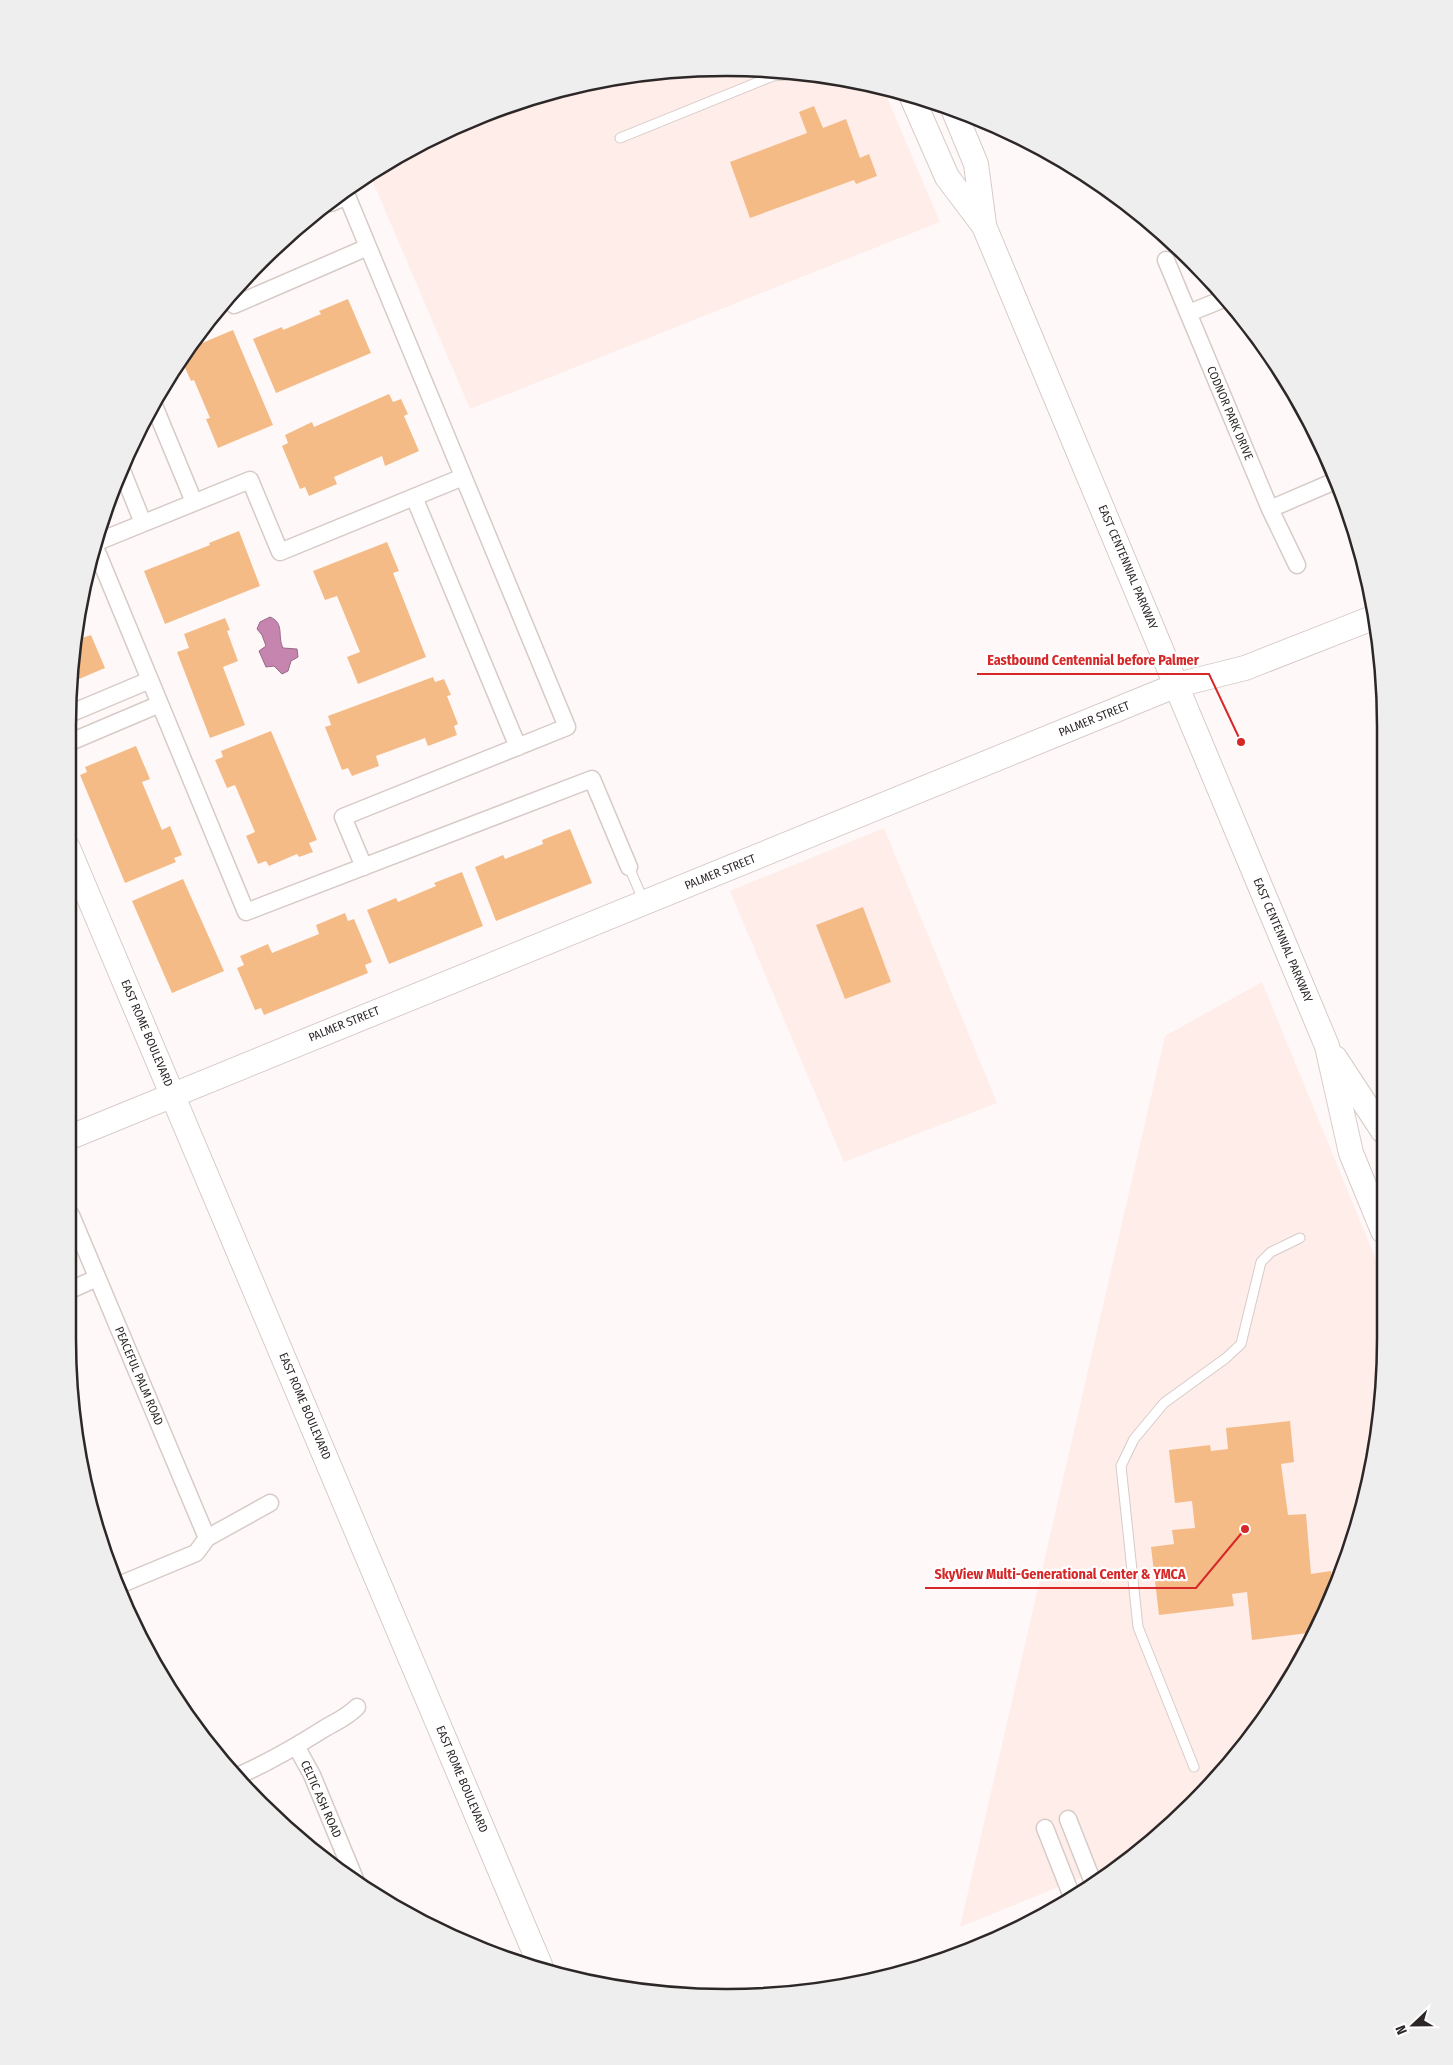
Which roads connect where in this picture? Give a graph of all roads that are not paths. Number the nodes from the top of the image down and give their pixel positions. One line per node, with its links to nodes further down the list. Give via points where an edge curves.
1 (768, 78): 4 (lane)
2 (915, 104): 6 (street, EAST CENTENNIAL PARKWAY, via 947,177)
3 (957, 119): 6 (street, EAST CENTENNIAL PARKWAY, via 976,164)
4 (620, 138)
5 (349, 198): 7 (street)
6 (984, 226): 25 (street, EAST CENTENNIAL PARKWAY)
7 (368, 247): 10 (street); 13 (street)
8 (1166, 260): 11 (street, CODNOR PARK DRIVE)
9 (1218, 301): 11 (street)
10 (233, 304)
11 (1189, 313): 18 (street, CODNOR PARK DRIVE)
12 (157, 413): 17 (street)
13 (463, 477): 16 (street); 29 (street, via 567,727)
14 (126, 479): 19 (street)
15 (1329, 484): 18 (street)
16 (414, 497): 17 (street, via 280,552 250,480); 29 (street)
17 (194, 502): 19 (street)
18 (1270, 509): 22 (street, CODNOR PARK DRIVE)
19 (143, 523): 20 (street)
20 (104, 539)
21 (99, 555): 24 (street)
22 (1297, 565)
23 (1367, 620): 25 (street, PALMER STREET, via 1245,668)
24 (150, 680): 26 (street); 27 (street)
25 (1177, 685): 33 (street, PALMER STREET); 34 (street, EAST CENTENNIAL PARKWAY)
26 (160, 704): 28 (street); 31 (street, via 246,912)
27 (77, 711)
28 (76, 740)
29 (518, 747): 31 (street, via 343,817)
30 (76, 867): 35 (street, EAST ROME BOULEVARD)
31 (364, 867): 32 (street, via 592,779)
32 (630, 867): 33 (lane)
33 (644, 902): 35 (street, PALMER STREET)
34 (1327, 1046): 36 (street, EAST CENTENNIAL PARKWAY); 38 (street, EAST CENTENNIAL PARKWAY, via 1351,1153)
35 (173, 1094): 37 (street, PALMER STREET); 56 (street, EAST ROME BOULEVARD)
36 (1377, 1122)
37 (76, 1135)
38 (1373, 1182): 39 (street, EAST CENTENNIAL PARKWAY)
39 (1377, 1202)
40 (76, 1227): 42 (street, PEACEFUL PALM ROAD)
41 (1300, 1238): 49 (lane, via 1271,1252 1261,1262 1241,1344 1164,1403 1134,1439 1121,1466 1138,1627)
42 (97, 1278): 43 (street); 45 (street, PEACEFUL PALM ROAD)
43 (76, 1287)
44 (270, 1503): 45 (street)
45 (207, 1538): 46 (street, via 196,1553)
46 (124, 1582)
47 (357, 1707): 48 (street, via 345,1719)
48 (296, 1746): 50 (street); 53 (street, CELTIC ASH ROAD, via 312,1775)
49 (1194, 1767)
50 (244, 1773)
51 (1068, 1819): 54 (street)
52 (1045, 1828): 55 (street)
53 (351, 1868)
54 (1091, 1877)
55 (1070, 1891)
56 (538, 1961)

